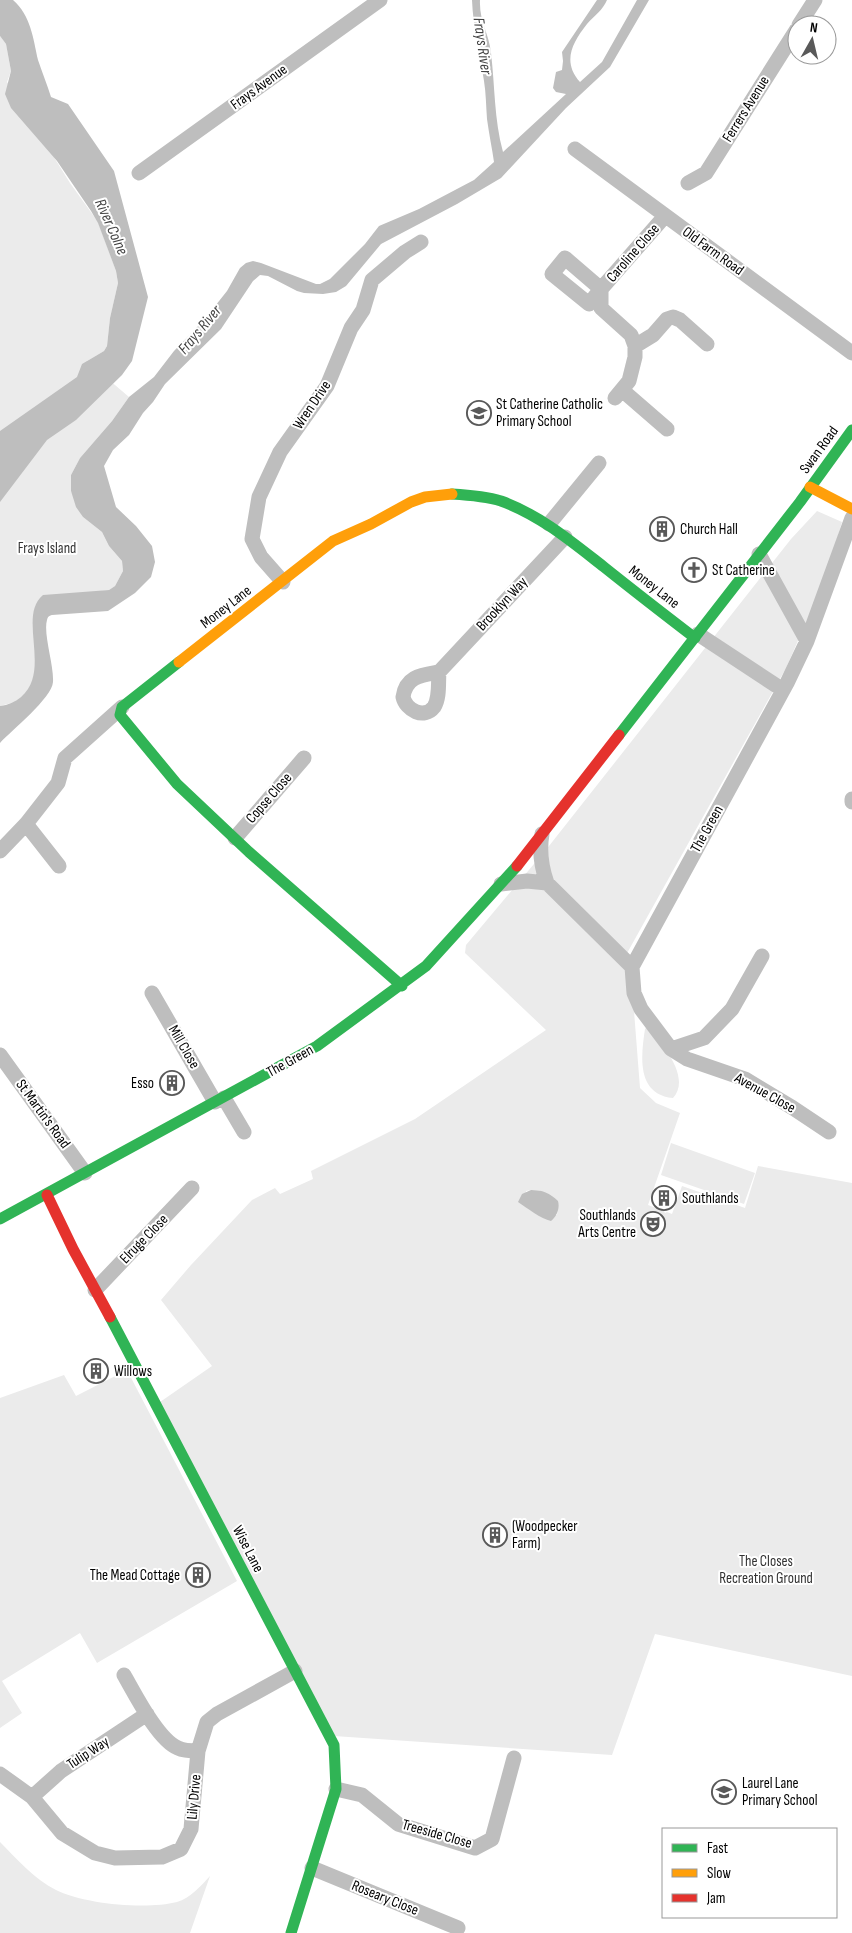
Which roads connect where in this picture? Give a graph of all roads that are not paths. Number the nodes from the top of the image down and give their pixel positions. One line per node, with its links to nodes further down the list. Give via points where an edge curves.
1 (380, 0): 6 (street, Frays Avenue)
2 (815, 0): 3 (street)
3 (805, 15)
4 (787, 45): 7 (street, Ferrers Avenue, via 706,173)
5 (575, 149): 8 (street, Old Farm Road)
6 (139, 173)
7 (688, 183)
8 (665, 216): 11 (street, Caroline Close, via 602,289 601,308 631,335); 12 (street, Old Farm Road)
9 (421, 242): 22 (street, Wren Drive, via 372,280 363,310 351,328 327,386 280,452 259,497 252,539 261,557)
10 (707, 344): 11 (street, via 673,317)
11 (635, 346): 13 (street, via 636,357 629,381 618,394)
12 (852, 353)
13 (667, 429)
14 (852, 430): 16 (street, Swan Road)
15 (599, 463): 19 (street)
16 (810, 487): 17 (street); 21 (street, The Green)
17 (852, 509)
18 (852, 518): 24 (street, The Green)
19 (548, 524): 20 (street, Money Lane); 22 (street, Money Lane, via 492,498 460,494 424,497 404,504 370,525 345,533)
20 (565, 536): 23 (street, Money Lane); 25 (street, Brooklyn Way)
21 (759, 554): 23 (street, The Green); 24 (street)
22 (283, 582): 27 (street, Money Lane)
23 (696, 636): 26 (street); 30 (street, The Green)
24 (807, 641): 26 (street, The Green)
25 (439, 672)
26 (783, 690): 37 (street, The Green)
27 (122, 707): 29 (street, via 65,758 58,783); 31 (street, via 120,715 177,784)
28 (304, 758): 31 (street, Copse Close)
29 (26, 824): 32 (street); 33 (street)
30 (542, 834): 34 (street, via 542,870); 35 (street, The Green)
31 (235, 838): 38 (street)
32 (0, 851)
33 (59, 866)
34 (547, 883): 35 (street); 37 (street)
35 (501, 884): 38 (street, The Green, via 426,966)
36 (762, 956): 40 (street, via 732,1009 704,1038)
37 (632, 967): 40 (street, via 634,993 641,1009)
38 (402, 986): 42 (street, The Green, via 317,1046)
39 (152, 993): 42 (street, Mill Close)
40 (671, 1049): 44 (street, Avenue Close, via 745,1079)
41 (0, 1055): 45 (street, St Martin's Road)
42 (220, 1100): 43 (street, Mill Close); 45 (street, The Green)
43 (244, 1132)
44 (829, 1132)
45 (85, 1173): 47 (street, The Green)
46 (192, 1188): 49 (street, Elruge Close)
47 (47, 1195): 48 (street, The Green); 49 (street, Wise Lane)
48 (0, 1219)
49 (95, 1290): 50 (street, Wise Lane)
50 (294, 1671): 53 (street, Lily Drive, via 207,1722); 56 (street, Wise Lane, via 334,1745)
51 (124, 1675): 52 (street)
52 (147, 1714): 53 (street, via 173,1746); 57 (street, Tulip Way, via 61,1771)
53 (198, 1751): 57 (street, Lily Drive, via 191,1829 180,1849 162,1857 115,1858 95,1852 62,1833)
54 (514, 1758): 56 (street, Treeside Close, via 492,1839 475,1848 398,1824 362,1795)
55 (0, 1774): 57 (street, Lily Drive)
56 (336, 1789): 58 (street, Wise Lane)
57 (32, 1797)
58 (312, 1868): 59 (street, Roseary Close); 60 (street, Wise Lane)
59 (458, 1928)
60 (291, 1933)

